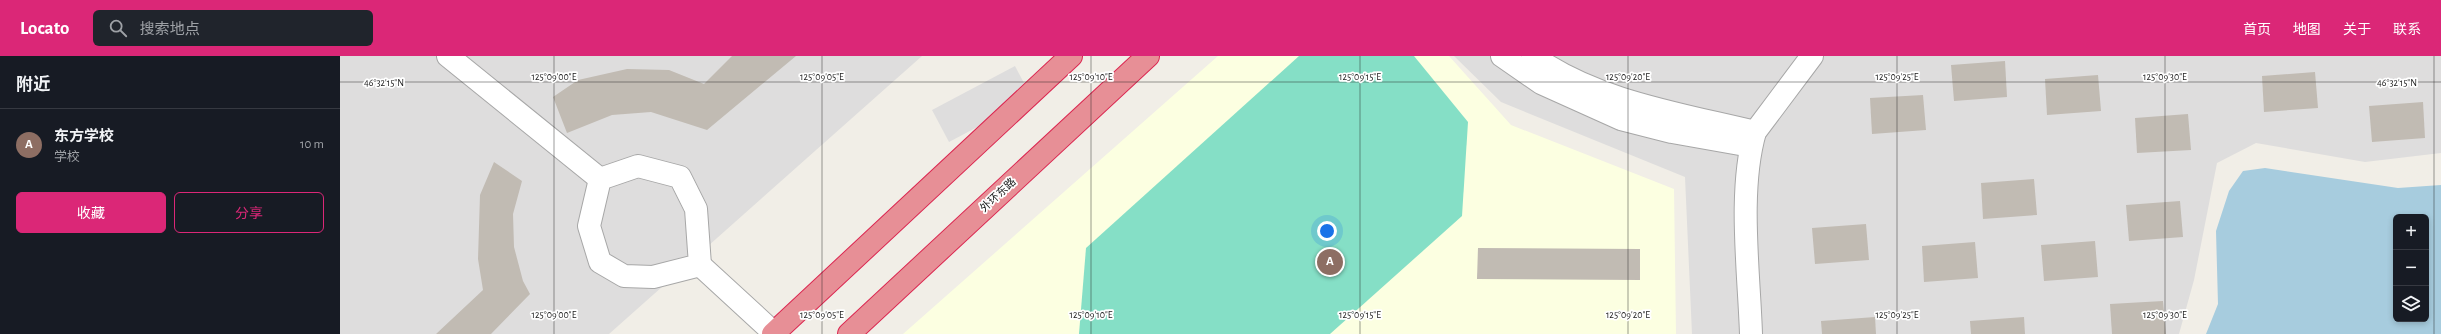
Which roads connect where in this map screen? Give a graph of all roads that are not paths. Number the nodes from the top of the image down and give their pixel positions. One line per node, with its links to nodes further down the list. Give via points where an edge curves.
1 (448, 56): 8 (street)
2 (1072, 56): 10 (highway)
3 (1148, 56): 11 (highway, 外环东路)
4 (1502, 56): 7 (street, via 1541,83 1621,119 1672,132)
5 (1533, 56): 7 (street, via 1549,68 1625,100)
6 (1812, 56): 7 (street)
7 (1746, 137): 12 (street, via 1732,180); 13 (street)
8 (600, 179): 9 (street, via 638,166 680,177 696,209); 9 (street, via 588,226 600,262 624,276 646,277)
9 (700, 265): 10 (street)
10 (773, 334)
11 (849, 334)
12 (1738, 334)
13 (1751, 334)

